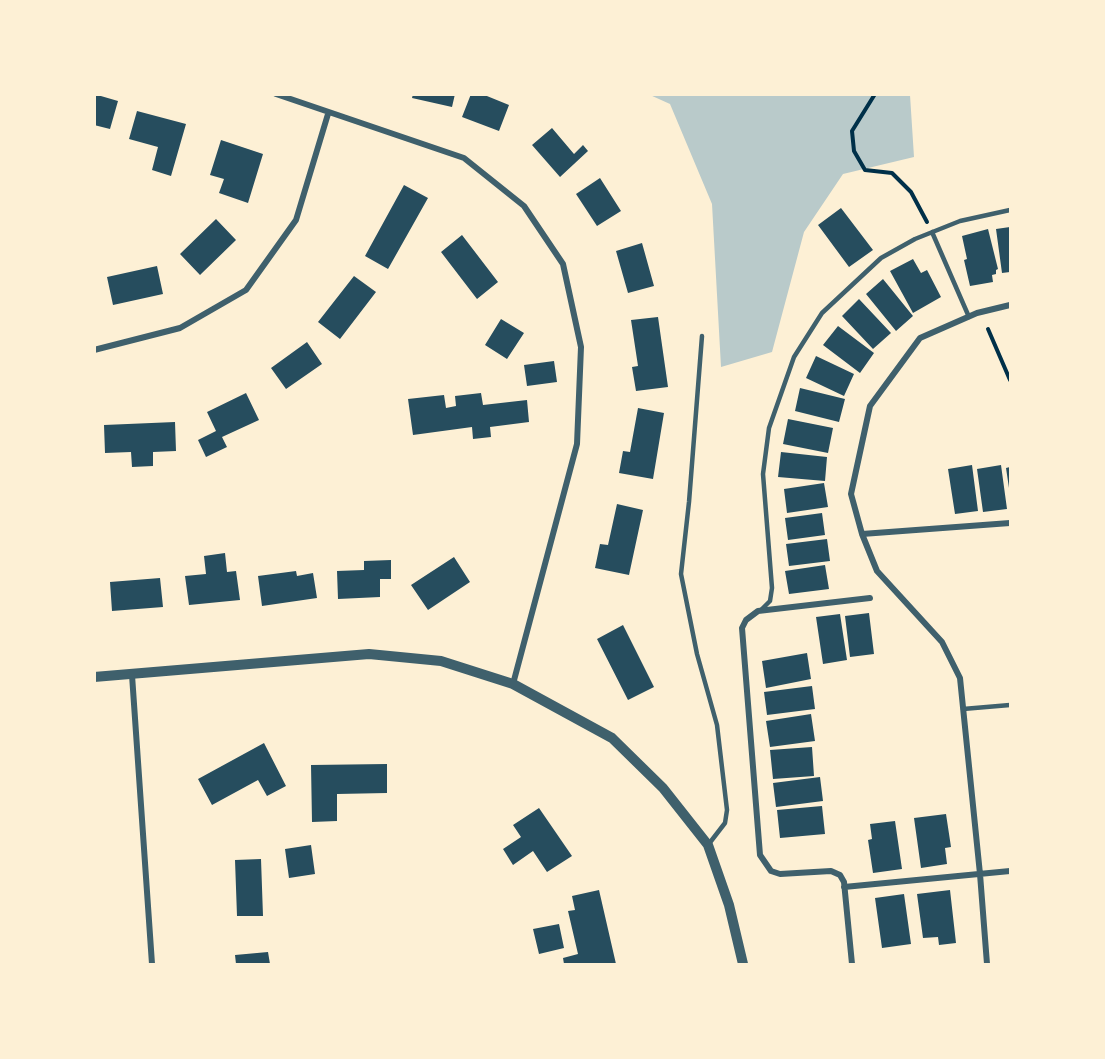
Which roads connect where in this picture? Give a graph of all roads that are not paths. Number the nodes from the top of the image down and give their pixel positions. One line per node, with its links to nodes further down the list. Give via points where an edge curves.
1 (276, 94): 2 (street)
2 (328, 114): 8 (street, via 296,220 246,290 180,328); 15 (street, via 464,158 524,206 563,264 581,347 578,444)
3 (1011, 210): 4 (lane, via 960,221)
4 (932, 232): 6 (lane); 12 (lane, via 881,258 822,313 794,357 769,428 763,474 772,588 770,601)
5 (1011, 305): 6 (street)
6 (969, 316): 10 (street, via 920,338 870,406 851,494)
7 (702, 336): 18 (lane, via 681,574 717,725 727,810 724,823)
8 (94, 350)
9 (1011, 523): 10 (street)
10 (862, 534): 17 (street, via 877,572 942,642 960,678)
11 (870, 598): 12 (street)
12 (758, 611): 21 (street, via 742,628 760,855 771,871 831,871 840,875)
13 (132, 675): 14 (street); 15 (street, via 369,654 441,661); 22 (street)
14 (94, 677)
15 (513, 684): 18 (street, via 612,738 663,788)
16 (1011, 705): 17 (lane)
17 (963, 709): 20 (street)
18 (708, 844): 23 (street, via 729,905)
19 (1011, 871): 20 (street)
20 (980, 874): 21 (street); 25 (street)
21 (844, 887): 24 (street)
22 (152, 964)
23 (743, 964)
24 (852, 964)
25 (987, 964)

